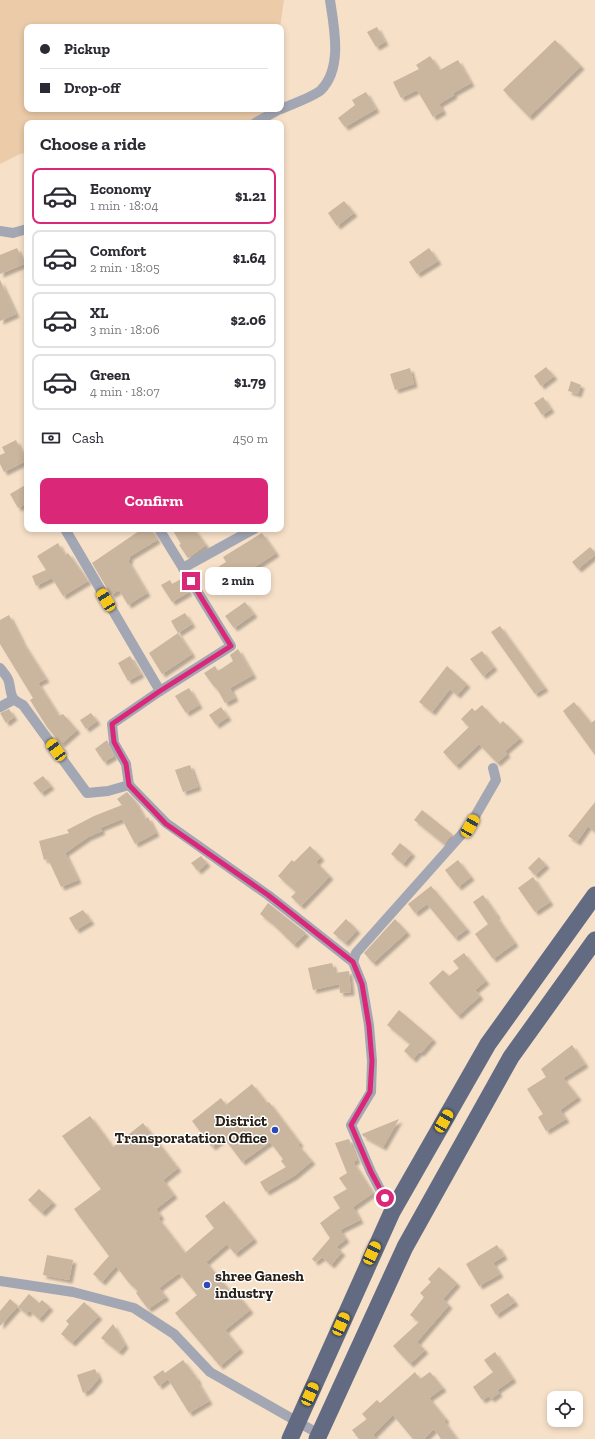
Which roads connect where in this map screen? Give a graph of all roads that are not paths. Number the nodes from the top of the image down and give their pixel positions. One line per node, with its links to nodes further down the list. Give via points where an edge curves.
1 (330, 0): 2 (street, via 334,26 333,69 320,90)
2 (284, 108)
3 (275, 112): 4 (street)
4 (261, 120)
5 (24, 230): 6 (street, via 13,233)
6 (0, 231)
7 (67, 532): 12 (street)
8 (161, 532): 10 (street)
9 (249, 532): 10 (street)
10 (183, 568): 12 (street, via 231,646)
11 (0, 668): 13 (street, via 9,681)
12 (160, 691): 16 (street, via 112,724 114,742 126,764)
13 (13, 700): 14 (street); 16 (street, via 23,705 87,793)
14 (0, 707)
15 (492, 768): 19 (street, via 496,780 470,826 356,954)
16 (129, 785): 19 (street, via 166,824 268,895)
17 (595, 895): 20 (highway, via 488,1044)
18 (595, 940): 23 (highway, via 511,1058 405,1247)
19 (353, 962): 20 (street, via 362,984 372,1061 370,1092 351,1125)
20 (392, 1212): 22 (highway)
21 (0, 1281): 22 (street, via 73,1292 134,1308 174,1334 210,1372)
22 (298, 1423): 23 (street); 24 (highway)
23 (318, 1436)
24 (290, 1439)

